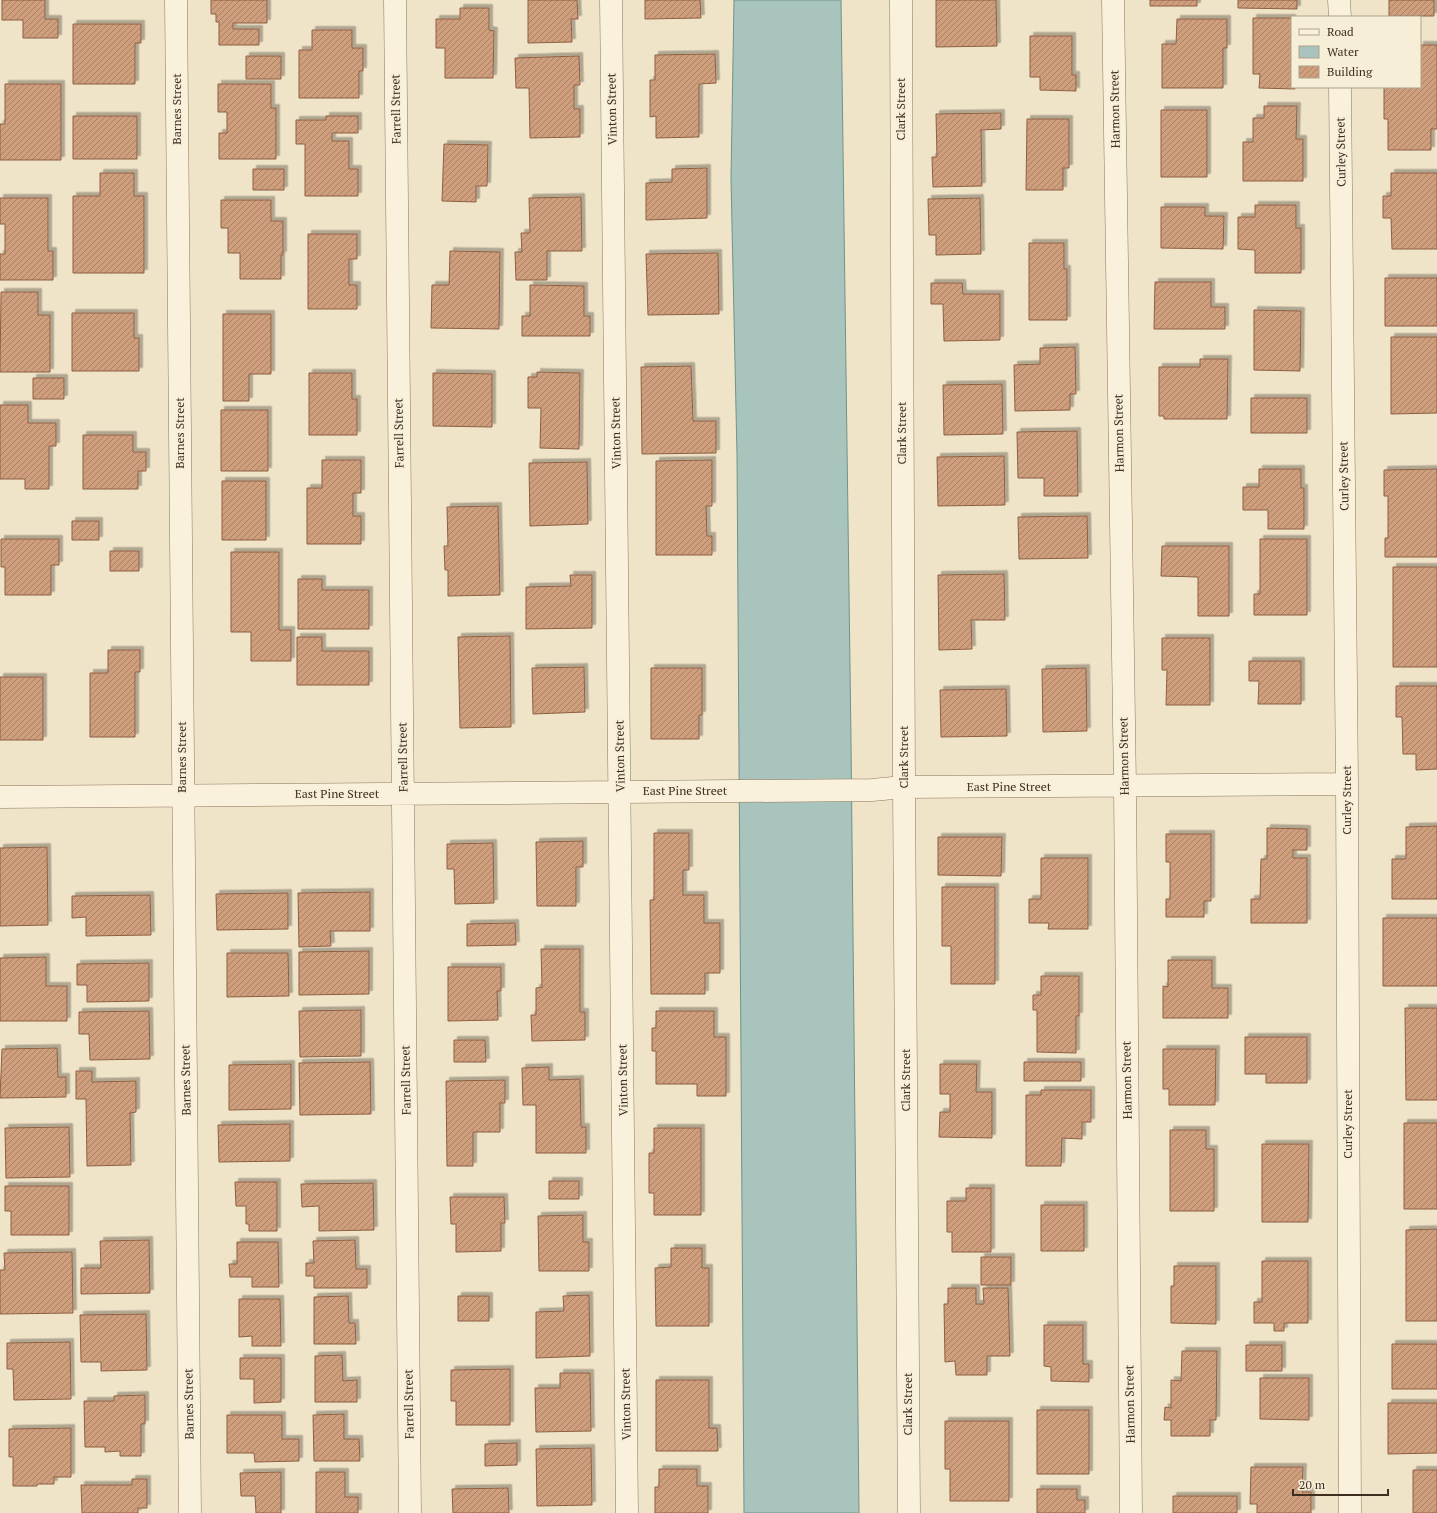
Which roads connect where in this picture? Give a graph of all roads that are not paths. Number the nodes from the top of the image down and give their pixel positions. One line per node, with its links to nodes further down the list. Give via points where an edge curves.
1 (176, 0): 14 (street, Barnes Street)
2 (395, 0): 13 (street, Farrell Street)
3 (611, 0): 12 (street, Vinton Street)
4 (901, 0): 11 (street, Clark Street)
5 (1113, 0): 10 (street, Harmon Street)
6 (1339, 0): 7 (street)
7 (1340, 16)
8 (1340, 88): 9 (street, Curley Street)
9 (1347, 784): 10 (street, East Pine Street); 21 (street, Curley Street)
10 (1125, 786): 11 (street, East Pine Street); 20 (street, Harmon Street)
11 (904, 788): 12 (street, East Pine Street); 19 (street, Clark Street)
12 (620, 792): 13 (street, East Pine Street); 18 (street, Vinton Street)
13 (403, 794): 14 (street, East Pine Street); 17 (street, Farrell Street)
14 (183, 795): 15 (street, East Pine Street); 16 (street, Barnes Street)
15 (0, 797)
16 (190, 1513)
17 (410, 1513)
18 (627, 1513)
19 (909, 1513)
20 (1131, 1513)
21 (1350, 1513)

